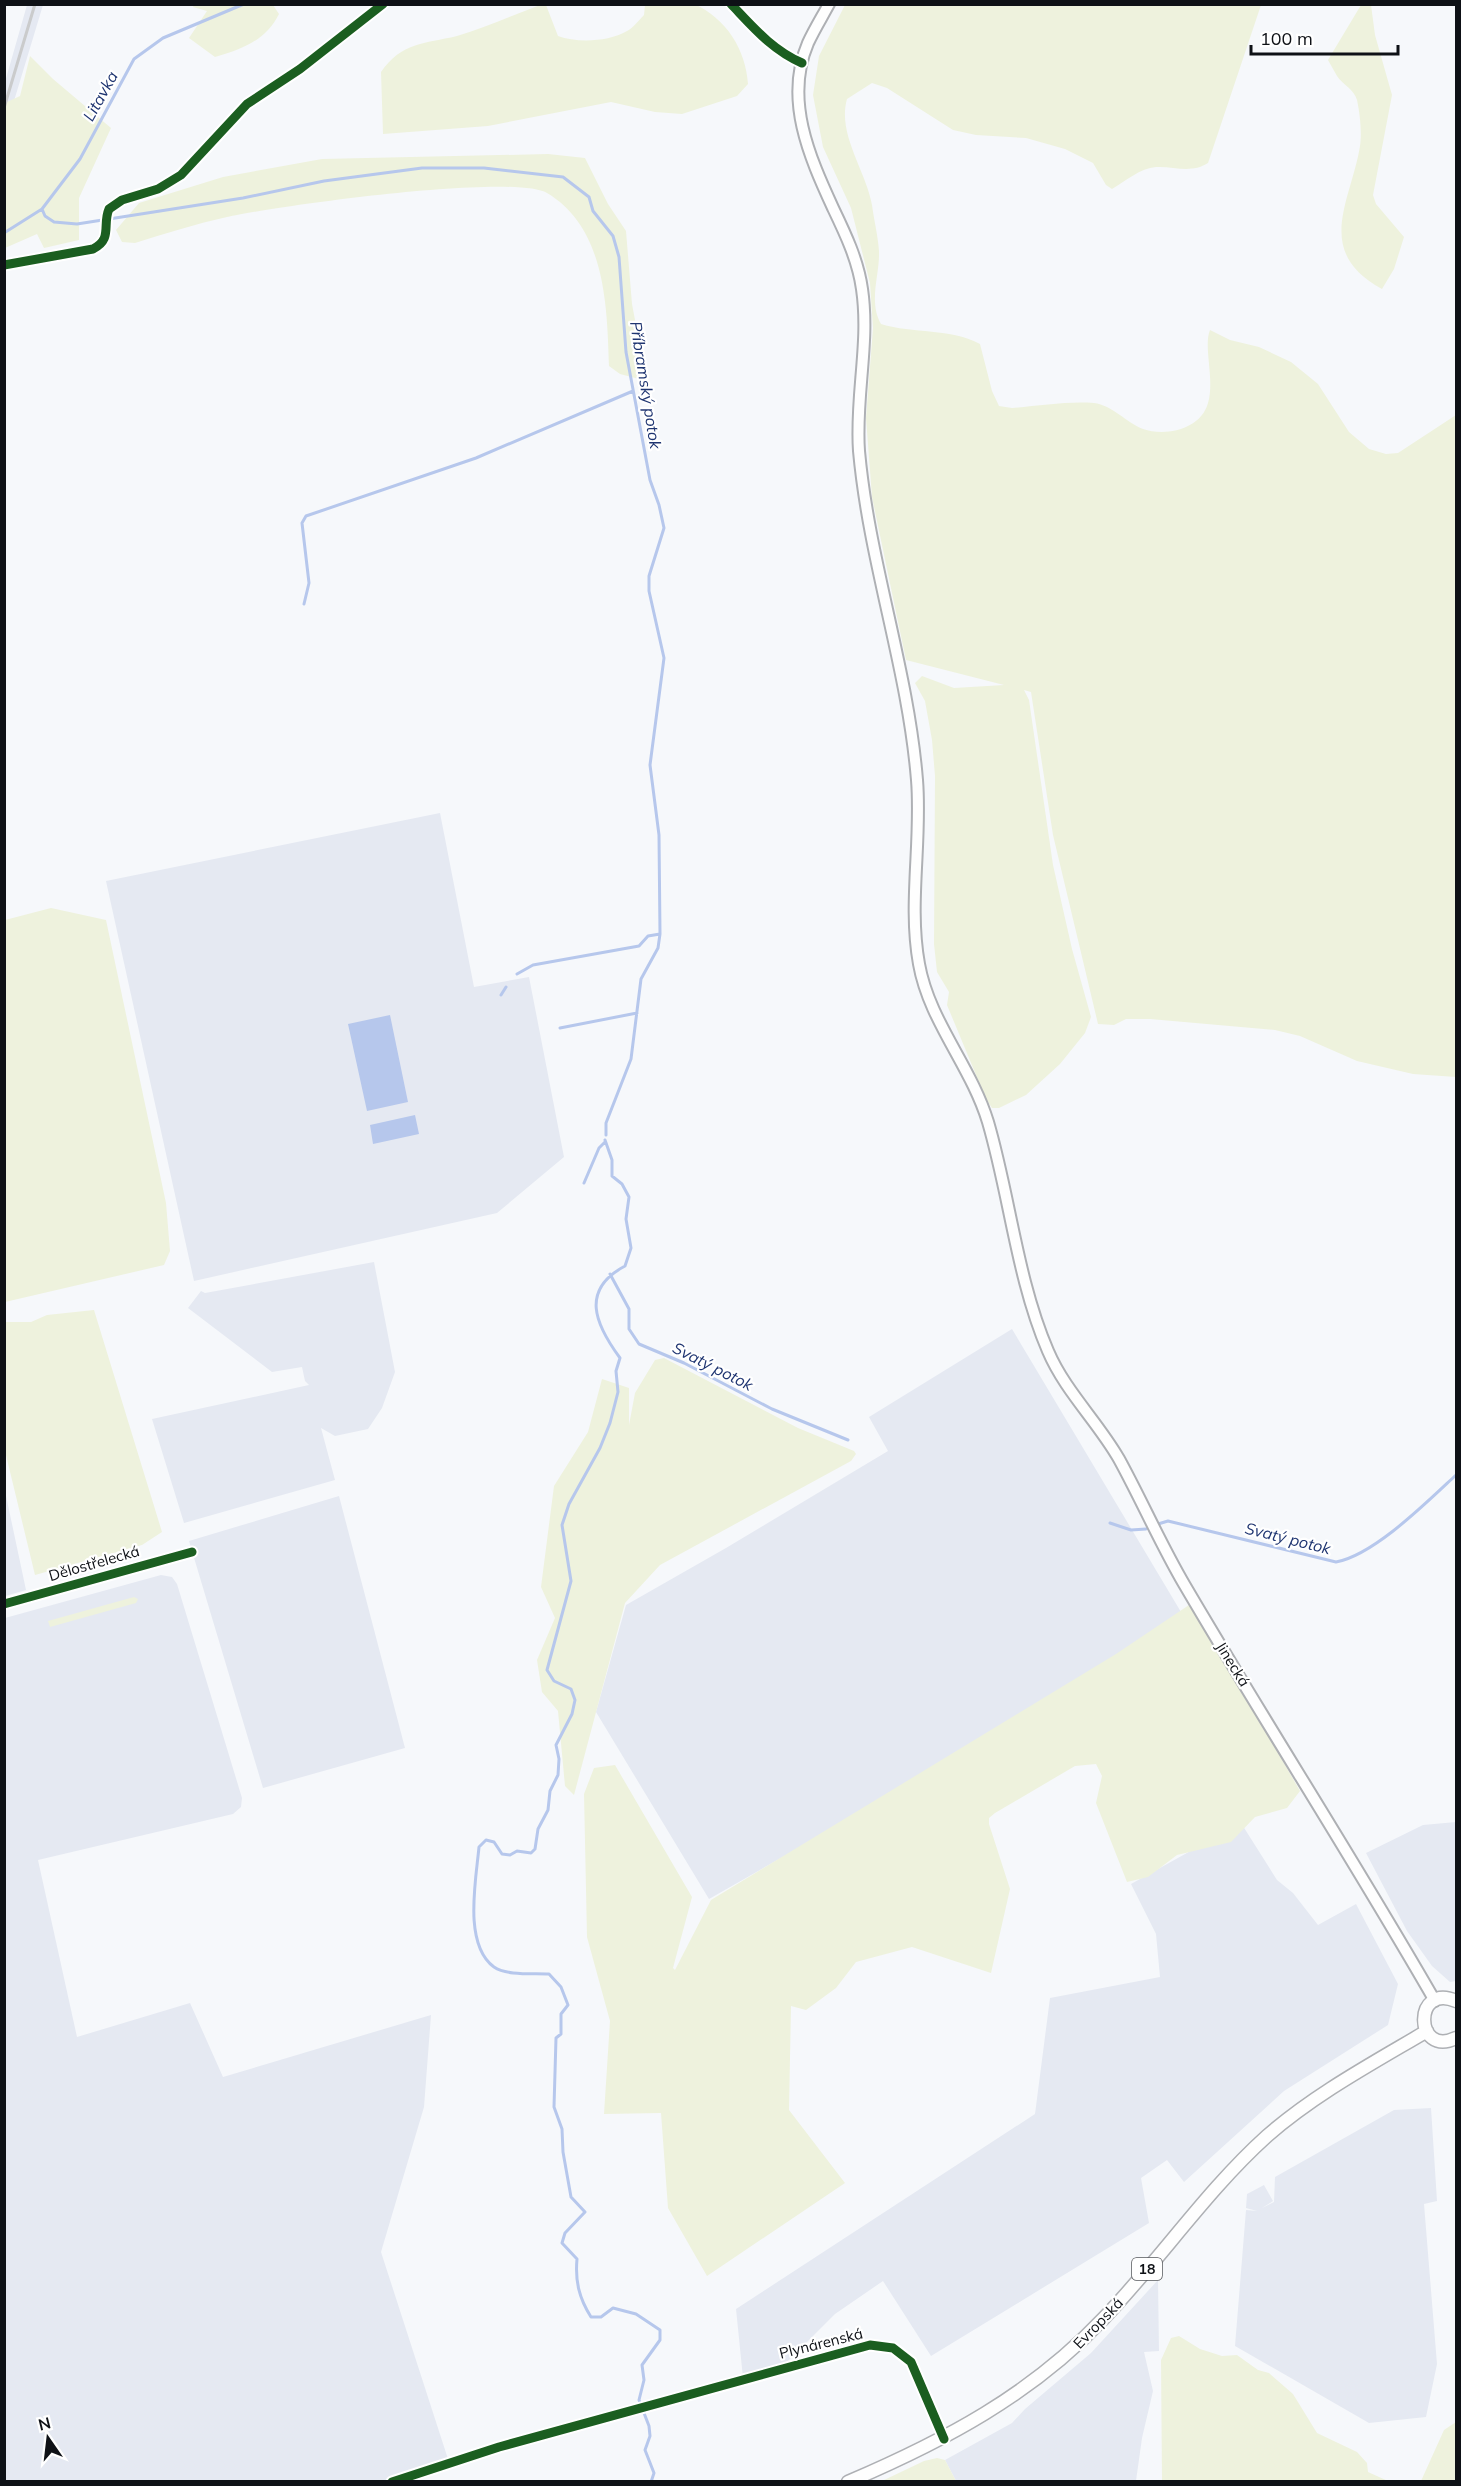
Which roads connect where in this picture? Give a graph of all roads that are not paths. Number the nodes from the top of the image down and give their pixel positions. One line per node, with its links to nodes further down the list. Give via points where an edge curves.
1 (383, 4): 5 (street, via 300,69 247,104 181,175 109,209 105,240 93,249)
2 (731, 4): 4 (street, via 784,55)
3 (829, 4): 4 (main road, Jinecká)
4 (802, 63): 8 (main road, Jinecká, via 798,89 800,120 812,162 847,237 862,286 859,447 866,502 912,735 917,780 919,963 936,1015 987,1118 1038,1325 1055,1366 1104,1435 1185,1586 1359,1869)
5 (4, 265)
6 (192, 1552): 7 (street, Dělostřelecká)
7 (4, 1604)
8 (1435, 2001): 9 (main road); 10 (main road, via 1424,2016)
9 (1456, 2001)
10 (1426, 2031): 11 (main road, via 1442,2041); 12 (main road, Evropská / 18, via 1322,2096 1268,2136 1226,2176 1069,2353 1015,2396)
11 (1456, 2039)
12 (944, 2439): 13 (street, Plynárenská, via 911,2362 893,2348 870,2345 499,2447); 14 (main road, Evropská / 18)
13 (392, 2481)
14 (848, 2481)

